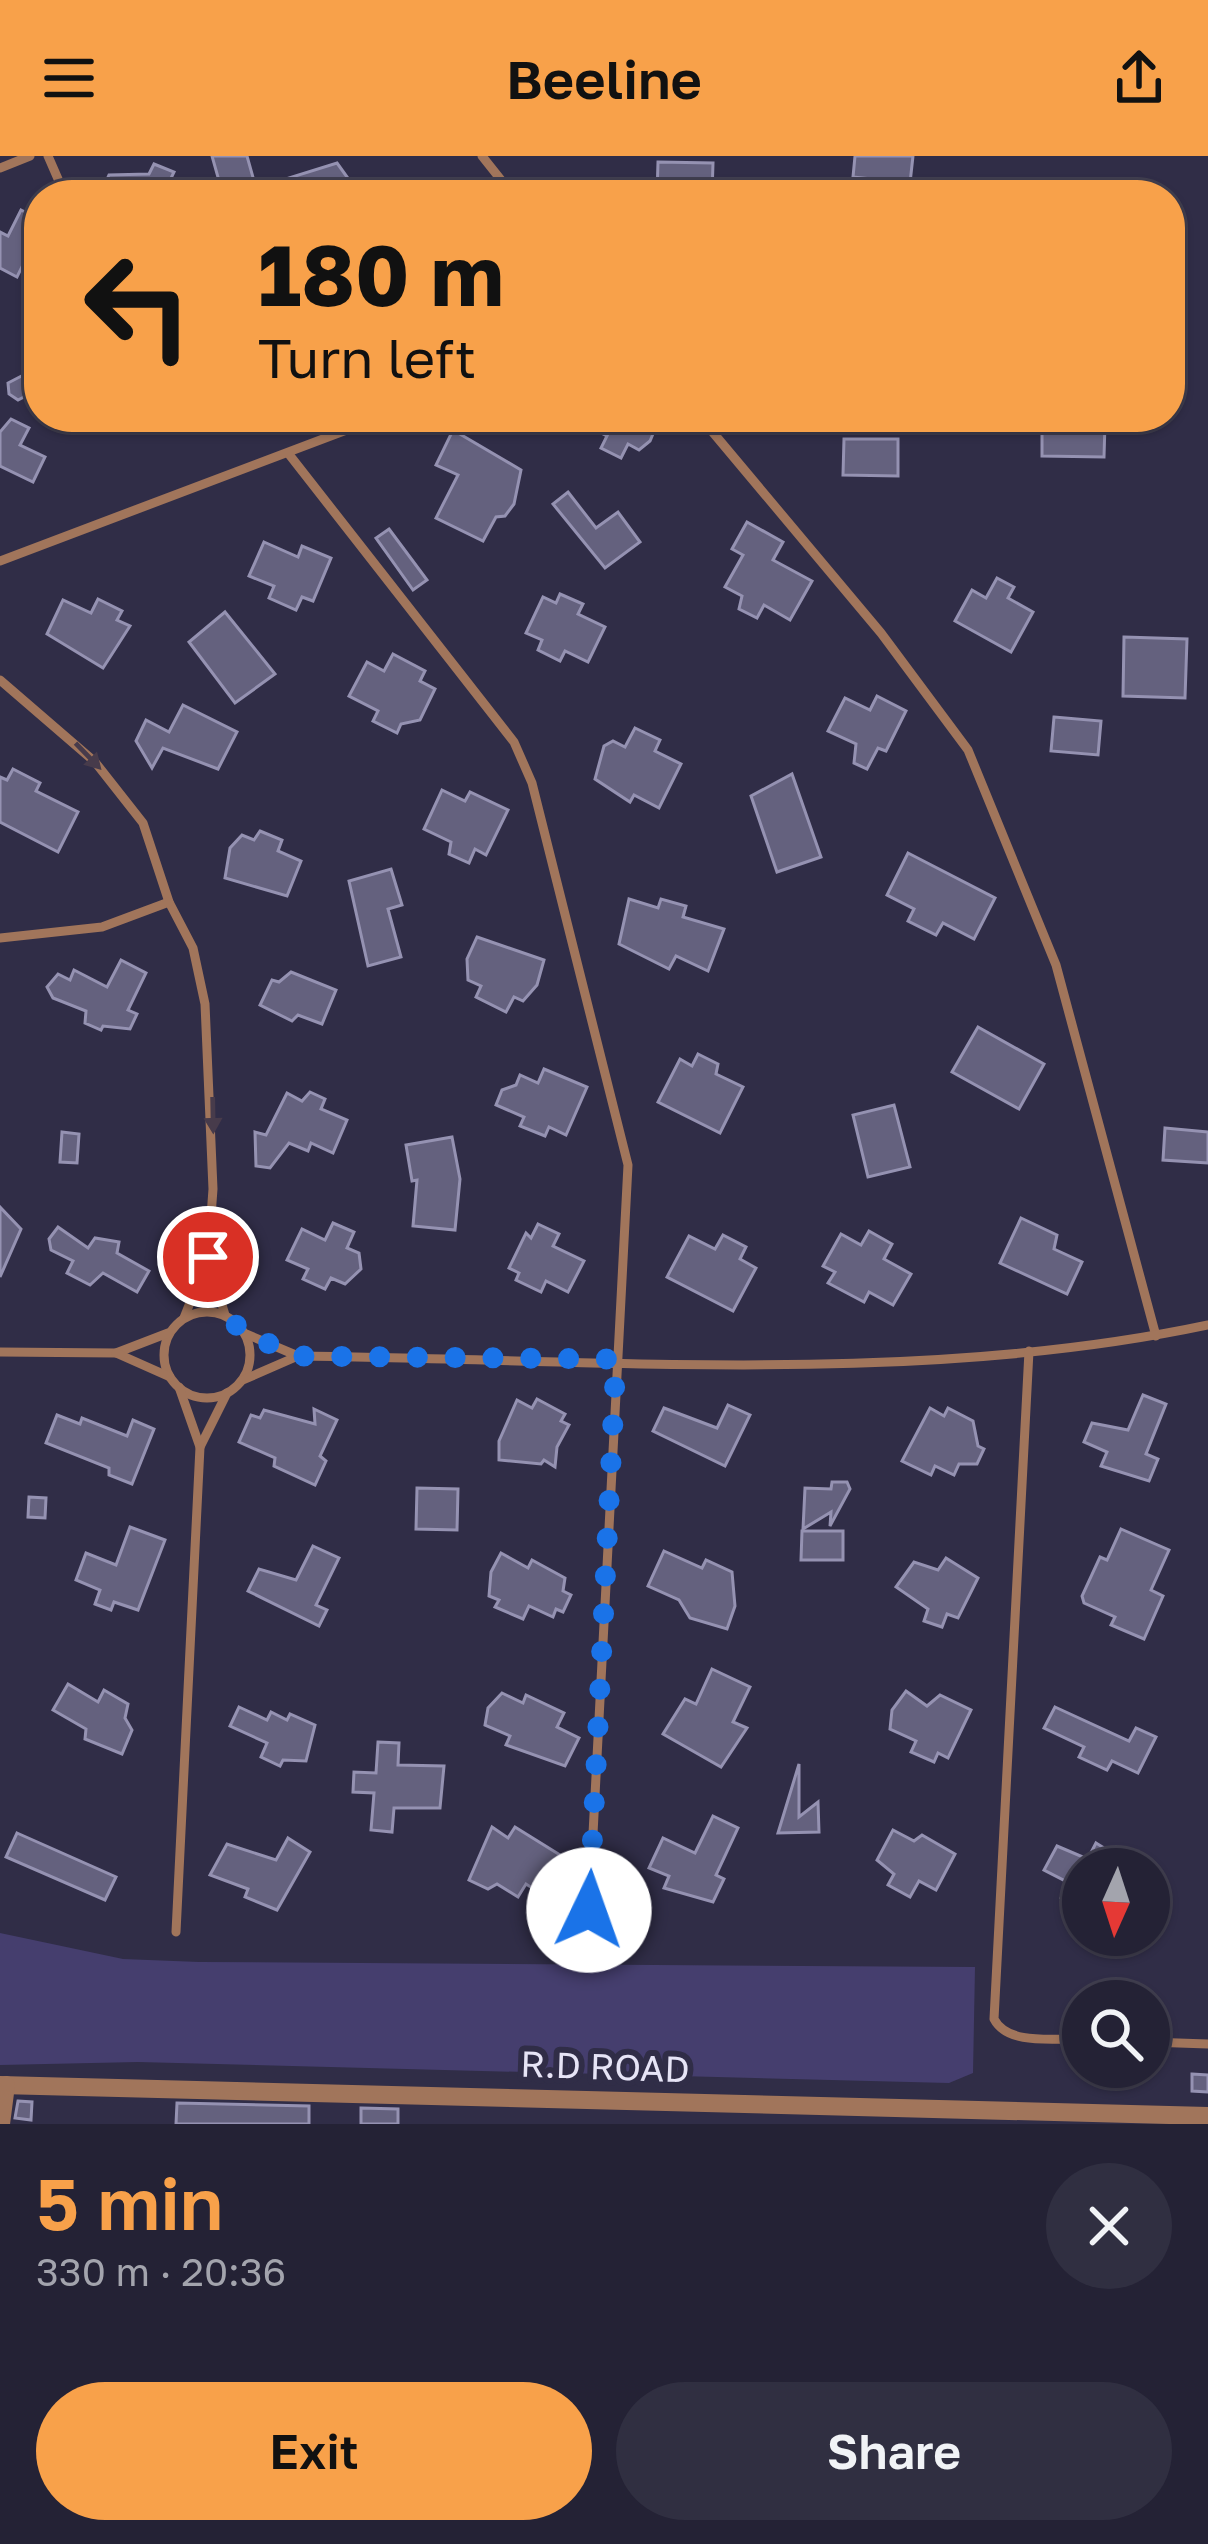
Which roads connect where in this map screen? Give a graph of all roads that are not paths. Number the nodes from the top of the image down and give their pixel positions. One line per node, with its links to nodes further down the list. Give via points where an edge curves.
1 (29, 156): 3 (lane)
2 (482, 156): 4 (lane)
3 (0, 168)
4 (501, 180)
5 (341, 432): 7 (lane)
6 (713, 432): 18 (lane, via 881,633 977,768 1056,965)
7 (288, 452): 8 (lane); 23 (lane, via 493,712 532,783 626,1147)
8 (0, 561)
9 (0, 680): 10 (lane, one-way to 10, via 95,762 131,808)
10 (169, 902): 11 (lane, via 102,928); 12 (lane, one-way to 12, via 193,947 205,1004 213,1099)
11 (0, 938)
12 (208, 1257): 13 (lane); 14 (lane)
13 (225, 1315): 14 (lane); 17 (lane)
14 (184, 1318): 16 (lane)
15 (1208, 1324): 18 (lane)
16 (168, 1334): 21 (lane); 25 (lane, via 164,1353)
17 (246, 1334): 22 (lane); 24 (lane)
18 (1156, 1336): 19 (lane)
19 (1029, 1351): 23 (lane, via 779,1362); 30 (lane, via 994,2019 1013,2036)
20 (0, 1352): 21 (lane)
21 (116, 1353): 25 (lane)
22 (298, 1356): 23 (lane); 24 (lane)
23 (616, 1359): 28 (lane)
24 (243, 1380): 26 (lane)
25 (174, 1382): 26 (lane, via 201,1397); 27 (lane)
26 (227, 1393): 27 (lane)
27 (200, 1447): 29 (lane)
28 (589, 1910)
29 (176, 1932)
30 (1062, 2038)
31 (1170, 2043): 32 (lane)
32 (1208, 2044)
33 (3, 2085): 35 (street, R.D ROAD); 36 (street)
34 (1208, 2116): 35 (street, R.D ROAD)
35 (1080, 2118)
36 (1, 2124)

